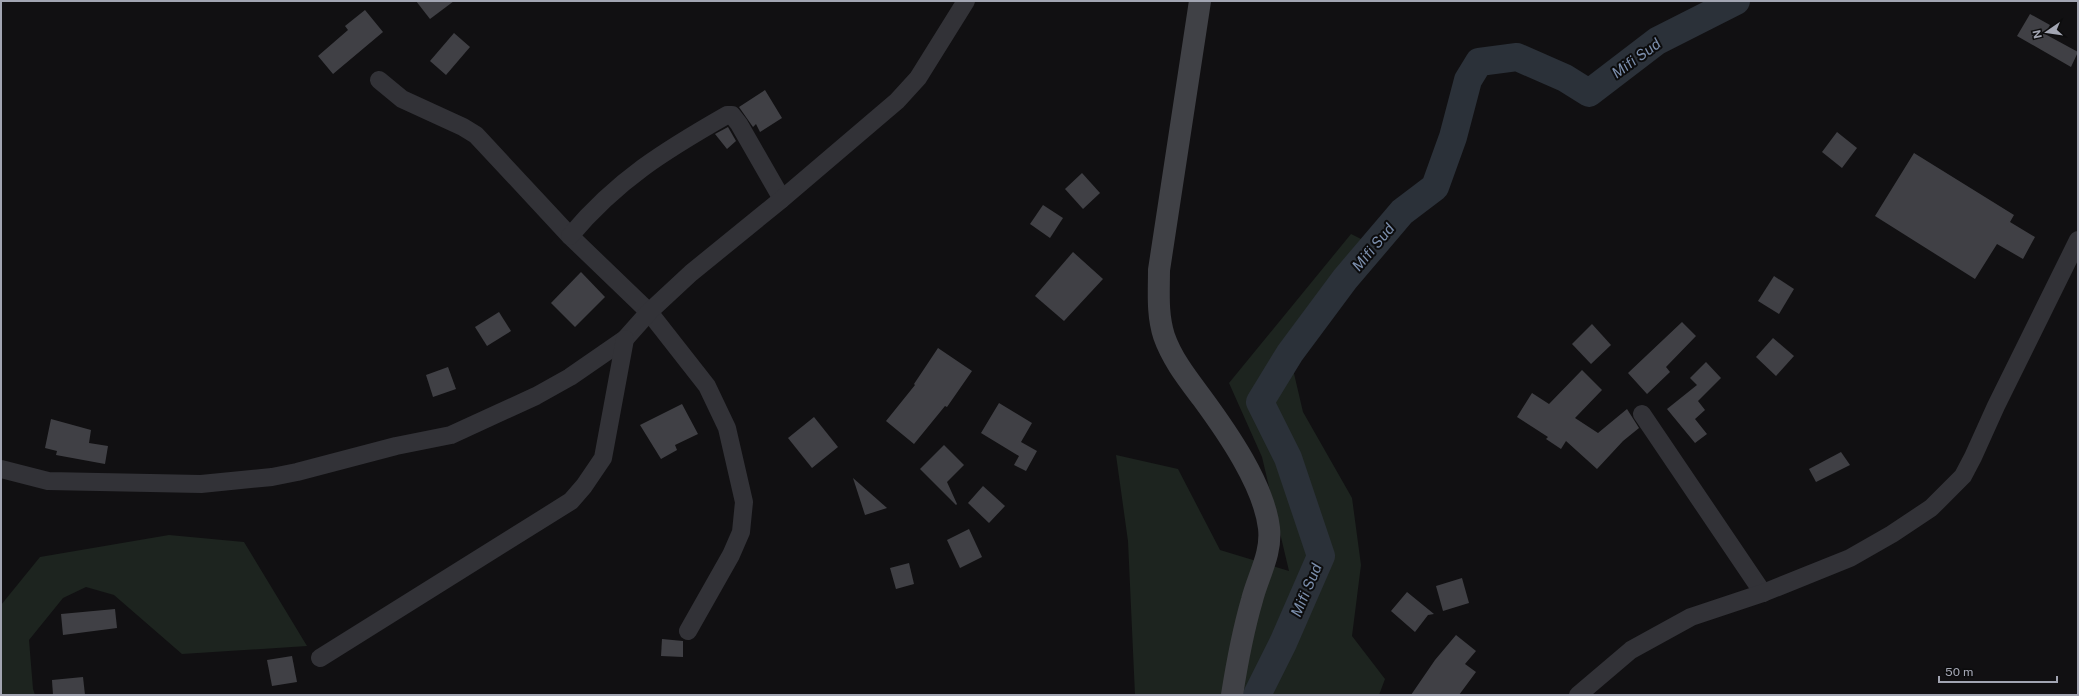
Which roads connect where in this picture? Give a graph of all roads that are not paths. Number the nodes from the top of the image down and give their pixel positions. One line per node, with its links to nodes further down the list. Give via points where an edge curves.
1 (966, 1): 4 (street, via 918,78 897,101)
2 (1200, 1): 14 (street, via 1159,270 1159,312 1164,336 1176,362 1224,429 1263,498 1269,529 1267,556 1252,599)
3 (379, 80): 5 (street, via 402,99 463,126 476,135)
4 (782, 199): 5 (street, via 739,124 732,115 727,115 645,164 607,195); 7 (street, via 691,273)
5 (570, 236): 7 (street)
6 (2078, 240): 11 (street, via 1963,476 1931,508 1892,534 1850,558)
7 (649, 312): 8 (street); 12 (street, via 707,386 727,428 744,502 741,532 731,555)
8 (625, 339): 10 (street, via 570,377 536,396 451,435 396,446 297,472 242,481 201,484 48,481); 13 (street, via 603,458 571,501)
9 (1642, 414): 11 (street)
10 (1, 469)
11 (1763, 593): 15 (street, via 1691,617 1631,650)
12 (688, 631)
13 (320, 658)
14 (1232, 695)
15 (1578, 695)

